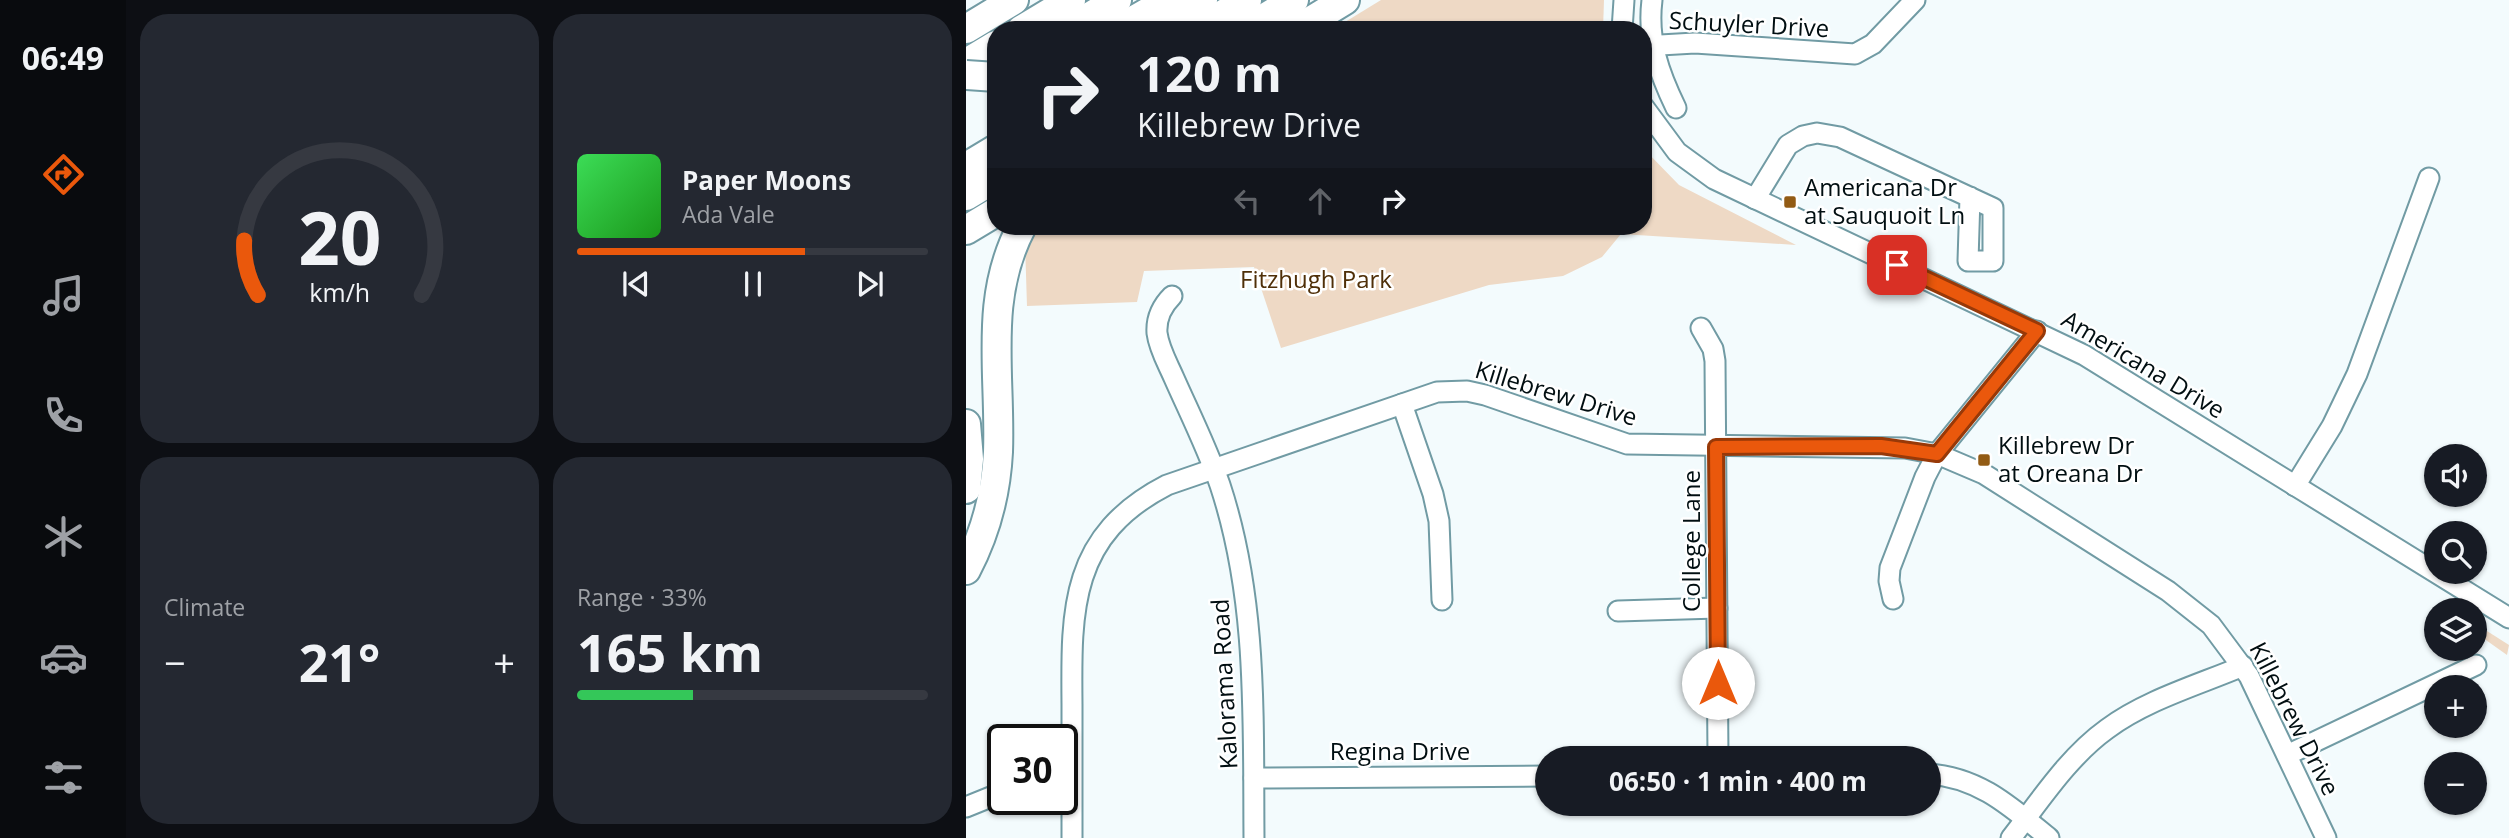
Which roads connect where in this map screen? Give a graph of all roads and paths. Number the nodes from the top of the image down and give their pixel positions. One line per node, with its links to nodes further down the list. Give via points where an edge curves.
1 (1014, 0): 18 (highway)
2 (1070, 0): 12 (highway)
3 (1169, 0): 11 (highway)
4 (1203, 0): 11 (highway)
5 (1247, 0): 13 (highway)
6 (1294, 0): 14 (highway)
7 (1345, 0): 15 (highway)
8 (1624, 0): 16 (street)
9 (1652, 0): 17 (street)
10 (1915, 0): 19 (street, Schuyler Drive, via 1873,44 1855,54 1695,43)
11 (1132, 20)
12 (1036, 21)
13 (1212, 21)
14 (1260, 21)
15 (1311, 21)
16 (1623, 21)
17 (1650, 21)
18 (966, 30)
19 (1652, 45)
20 (987, 50): 24 (highway)
21 (1652, 54): 29 (street)
22 (966, 57): 23 (highway)
23 (987, 58)
24 (966, 63)
25 (966, 75): 26 (highway, bridge)
26 (987, 76)
27 (987, 81): 28 (highway)
28 (966, 92)
29 (1676, 108)
30 (1652, 119): 37 (street, Americana Drive, via 1687,160)
31 (987, 154): 32 (highway)
32 (966, 167)
33 (2429, 178): 49 (street, via 2349,392)
34 (987, 183): 35 (highway)
35 (966, 196)
36 (1970, 197): 37 (street, via 1840,137 1817,133 1787,145)
37 (1755, 199): 43 (street, Americana Drive)
38 (987, 217): 39 (highway)
39 (966, 230)
40 (1018, 235): 51 (highway, via 1002,271 997,307 995,481 983,532)
41 (1172, 296): 48 (street, Kalorama Road, via 1158,318 1158,342)
42 (1701, 328): 46 (street, College Lane, via 1715,361)
43 (2037, 331): 47 (street); 49 (street, Americana Drive)
44 (1402, 404): 46 (street, Killebrew Drive, via 1437,392 1467,391 1628,444); 48 (street, Killebrew Drive); 53 (street, via 1439,521)
45 (966, 424): 50 (highway)
46 (1716, 447): 47 (street, Killebrew Drive, via 1881,446); 54 (street, College Lane)
47 (1937, 454): 52 (street, via 1890,568); 58 (street, Killebrew Drive, via 1984,474 2168,591 2211,625)
48 (1214, 467): 59 (street, Killebrew Drive, via 1167,485 1136,505 1108,532 1086,568 1071,630); 64 (street, Kalorama Road, via 1237,544 1249,618)
49 (2295, 486): 56 (street, Americana Drive)
50 (966, 489)
51 (966, 570)
52 (1893, 599)
53 (1442, 600)
54 (1717, 608): 55 (street); 60 (street, College Lane)
55 (1618, 611)
56 (2509, 618)
57 (2476, 665): 61 (street)
58 (2243, 666): 61 (street, Killebrew Drive); 68 (street, via 2150,705 2107,729 2079,754)
59 (1069, 724)
60 (1718, 746)
61 (2287, 755): 73 (street, Killebrew Drive)
62 (1535, 776): 64 (street, Regina Drive)
63 (1941, 776): 68 (street, via 1980,786)
64 (1254, 778): 70 (street, Kalorama Road)
65 (987, 798): 66 (street)
66 (966, 807)
67 (1070, 815): 69 (street, Killebrew Drive)
68 (2026, 819): 71 (street); 72 (street)
69 (1072, 838)
70 (1254, 838)
71 (2011, 838)
72 (2049, 838)
73 (2326, 838)

